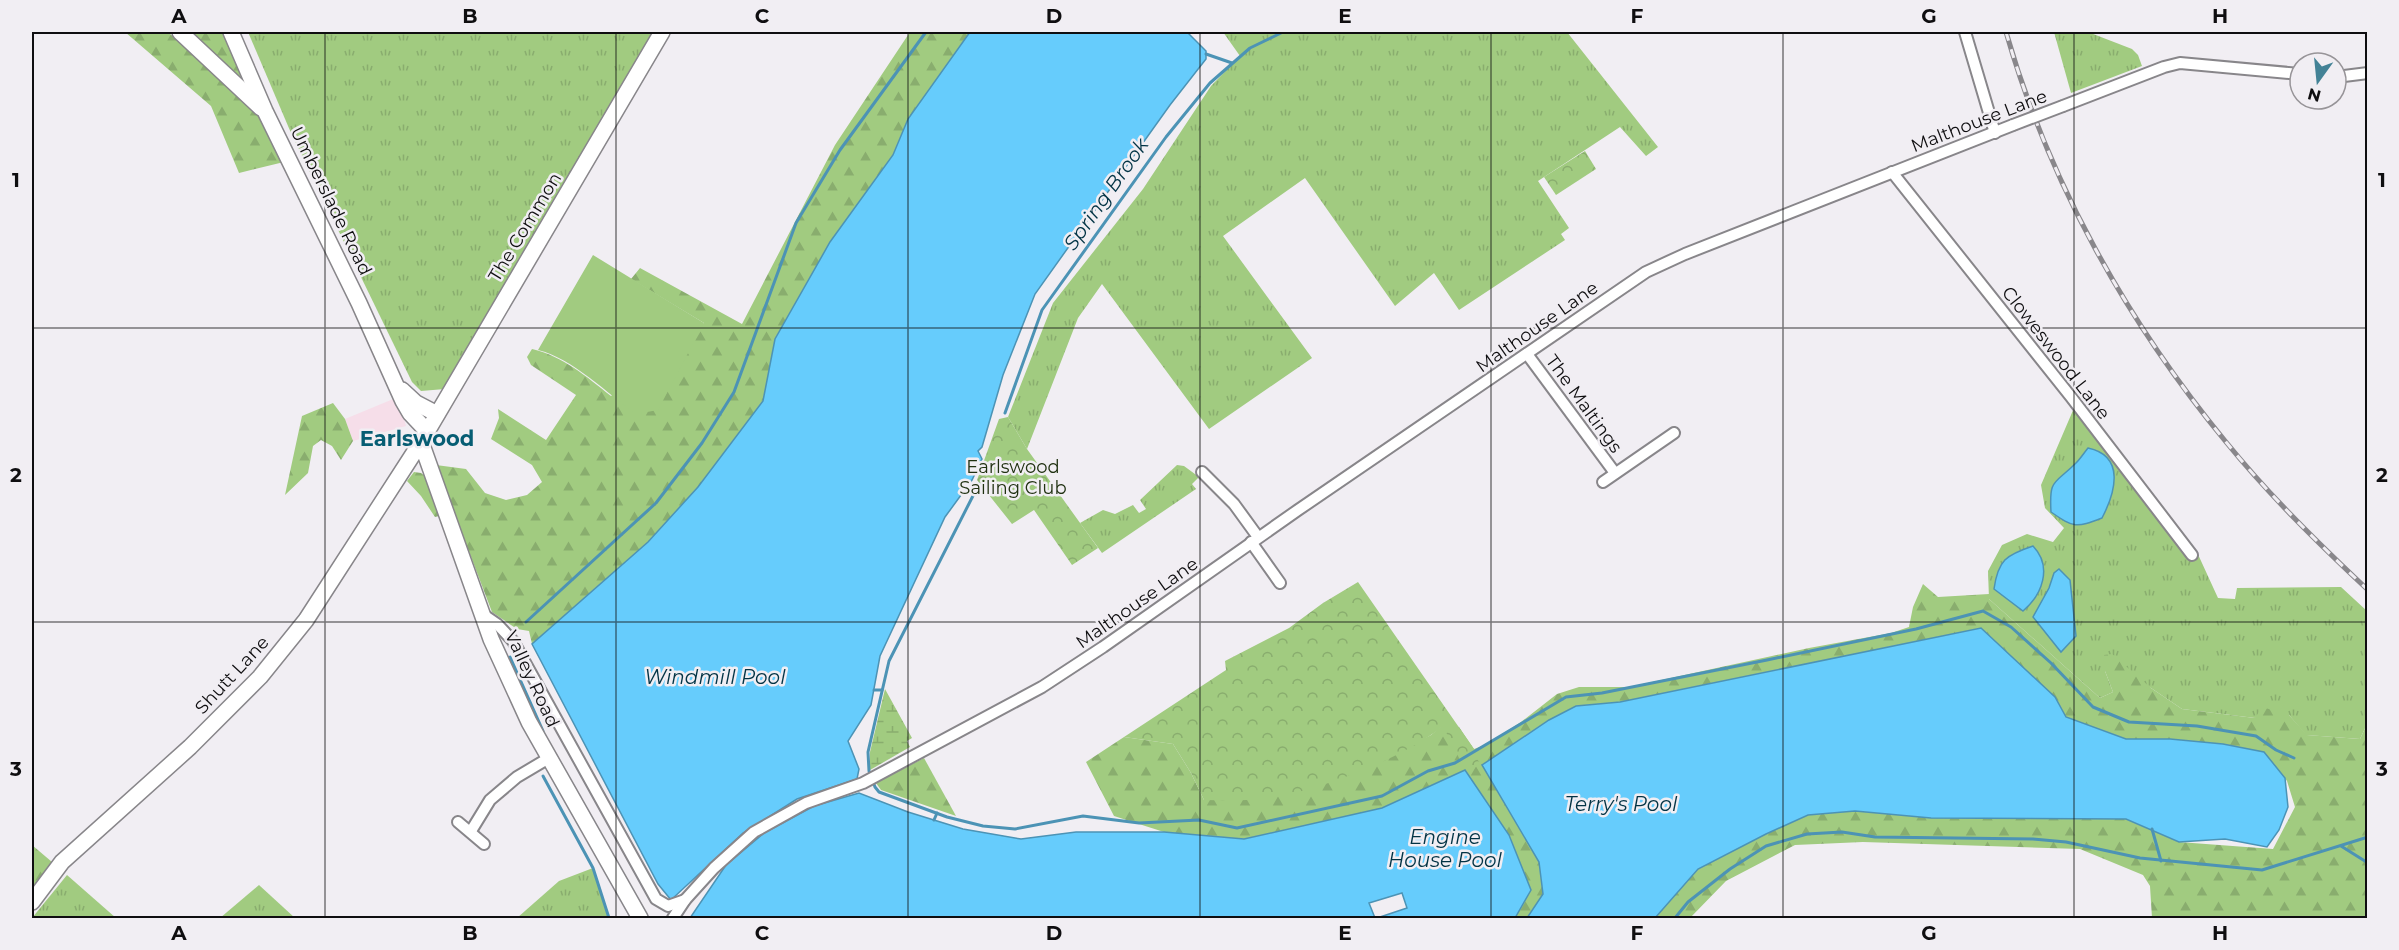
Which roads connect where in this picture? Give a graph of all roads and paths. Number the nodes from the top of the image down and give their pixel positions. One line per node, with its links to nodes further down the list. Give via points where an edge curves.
1 (180, 32): 8 (street)
2 (231, 32): 8 (street, Umberslade Road)
3 (662, 32): 13 (street, The Common)
4 (1965, 32): 9 (street)
5 (2288, 73): 9 (street, Malthouse Lane, bridge, via 2180,63)
6 (2367, 73): 7 (street)
7 (2348, 75)
8 (265, 111): 12 (street, Umberslade Road)
9 (1995, 133): 10 (street, Malthouse Lane)
10 (1892, 172): 11 (street, Malthouse Lane, via 1646,272); 20 (street, Cloweswood Lane)
11 (1527, 354): 17 (street, The Maltings); 19 (street, Malthouse Lane)
12 (398, 386): 13 (street, Umberslade Road, via 416,404); 15 (street, Umberslade Road)
13 (437, 414): 15 (street, The Common)
14 (1674, 433): 17 (street, The Maltings)
15 (424, 437): 22 (street, Valley Road); 28 (street, Shutt Lane, via 327,591 274,661 190,747 62,862)
16 (1202, 472): 19 (street, via 1234,504)
17 (1615, 473): 18 (street, The Maltings)
18 (1603, 482)
19 (1255, 540): 21 (street); 27 (street, Malthouse Lane, via 1042,687 863,783 806,803 754,832)
20 (2192, 555)
21 (1280, 583)
22 (484, 615): 23 (street, Valley Road, via 491,639); 27 (street, via 513,641 656,899 668,906)
23 (549, 758): 25 (street, via 517,777 490,800); 29 (street, Valley Road)
24 (458, 822): 25 (street)
25 (471, 831): 26 (street)
26 (484, 844)
27 (685, 900): 30 (street, Malthouse Lane)
28 (32, 902)
29 (640, 918)
30 (673, 918)

